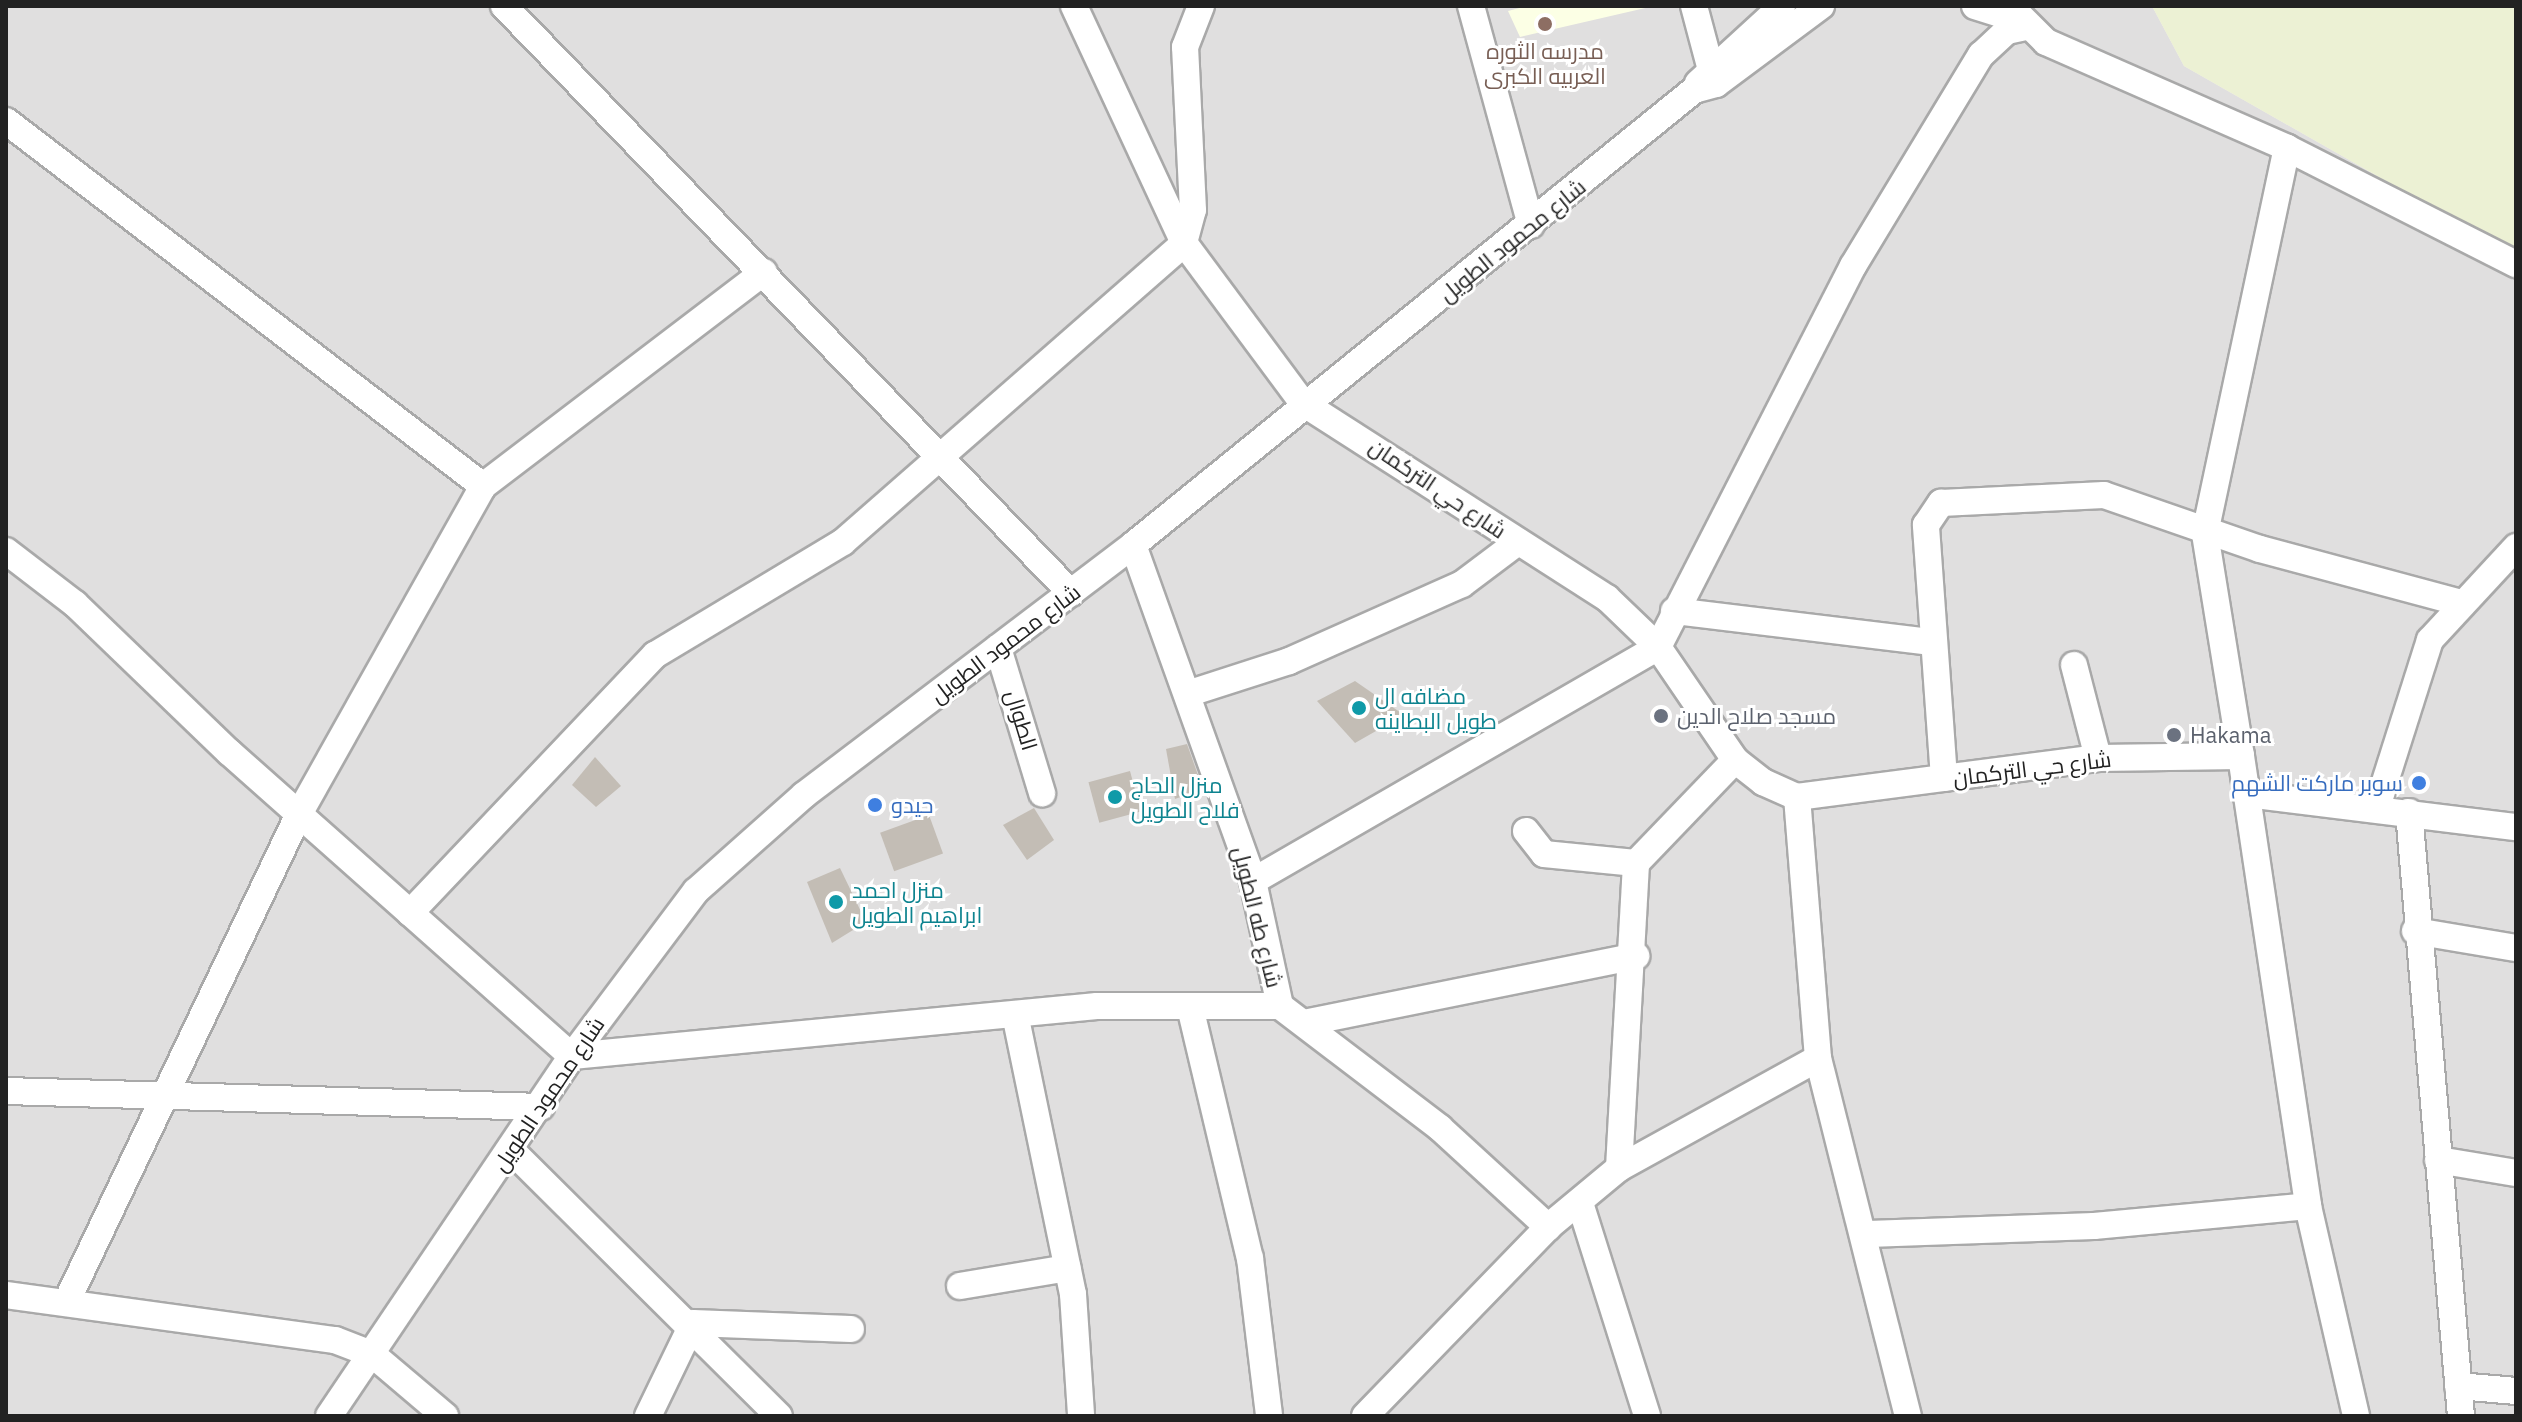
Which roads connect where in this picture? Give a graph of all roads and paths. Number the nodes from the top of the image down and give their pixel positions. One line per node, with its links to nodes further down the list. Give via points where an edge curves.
1 (504, 6): 16 (street)
2 (1074, 6): 14 (street)
3 (1201, 6): 14 (street, via 1185,47 1193,210)
4 (1471, 6): 13 (street)
5 (1694, 6): 10 (street)
6 (1782, 6): 10 (street)
7 (1821, 6): 10 (street, شارع محمود الطويل)
8 (1975, 6): 9 (street)
9 (2018, 18): 12 (street, via 2057,47); 27 (street, via 1981,55 1853,266)
10 (1706, 81): 13 (street, شارع محمود الطويل)
11 (6, 121): 19 (street)
12 (2287, 148): 15 (street); 20 (street)
13 (1531, 225): 17 (street, شارع محمود الطويل)
14 (1184, 243): 17 (street); 18 (street)
15 (2516, 264)
16 (764, 272): 18 (street); 19 (street)
17 (1303, 403): 21 (street, شارع حي التركمان); 22 (street, شارع محمود الطويل)
18 (943, 459): 25 (street); 47 (street, via 843,542 662,649)
19 (483, 486): 42 (street)
20 (2205, 533): 26 (street); 28 (street, via 2104,495 1941,503 1926,525); 33 (street)
21 (1518, 542): 29 (street, شارع حي التركمان, via 1607,598); 32 (street, via 1462,584 1289,661)
22 (1133, 545): 25 (street, شارع محمود الطويل); 32 (street, شارع طه الطويل)
23 (2516, 547): 26 (street)
24 (6, 551): 42 (street, via 75,604)
25 (1071, 593): 30 (street, شارع محمود الطويل)
26 (2462, 603): 40 (street, via 2421,658)
27 (1674, 611): 28 (street); 29 (street)
28 (1929, 642): 36 (street)
29 (1658, 647): 35 (street, شارع حي التركمان); 46 (street)
30 (998, 648): 37 (street, الطوال); 55 (street, شارع محمود الطويل, via 804,795 696,891)
31 (2074, 665): 34 (street)
32 (1190, 693): 46 (street, شارع طه الطويل)
33 (2241, 756): 34 (street, شارع حي التركمان); 38 (street)
34 (2098, 758): 36 (street, شارع حي التركمان)
35 (1735, 760): 39 (street, شارع حي التركمان); 45 (street)
36 (1944, 778): 39 (street, شارع حي التركمان)
37 (1042, 793)
38 (2246, 794): 40 (street); 65 (street)
39 (1797, 797): 56 (street)
40 (2377, 807): 41 (street)
41 (2409, 812): 43 (street); 48 (street)
42 (299, 814): 47 (street); 58 (street)
43 (2516, 827)
44 (1526, 831): 45 (street, via 1544,854)
45 (1636, 863): 50 (street)
46 (1253, 881): 51 (street, شارع طه الطويل)
47 (410, 913): 55 (street)
48 (2415, 931): 49 (street); 61 (street)
49 (2516, 948)
50 (1636, 956): 54 (street); 62 (street)
51 (1280, 1006): 52 (street); 54 (street, شارع طه الطويل)
52 (1190, 1007): 53 (street); 82 (street, via 1250,1258)
53 (1015, 1014): 55 (street); 68 (street)
54 (1309, 1022): 66 (street, شارع طه الطويل)
55 (572, 1056): 59 (street, شارع محمود الطويل)
56 (1818, 1058): 62 (street); 67 (street)
57 (6, 1091): 58 (street)
58 (159, 1098): 59 (street); 71 (street)
59 (541, 1107): 60 (street, شارع محمود الطويل)
60 (510, 1149): 72 (street); 74 (street, شارع محمود الطويل)
61 (2438, 1160): 63 (street); 75 (street)
62 (1619, 1168): 64 (street)
63 (2516, 1173)
64 (1580, 1203): 66 (street); 84 (street)
65 (2308, 1206): 67 (street, via 2094,1226); 86 (street)
66 (1548, 1227): 83 (street)
67 (1868, 1234): 85 (street)
68 (1067, 1268): 69 (street); 81 (street)
69 (960, 1286)
70 (6, 1295): 71 (street)
71 (67, 1301): 74 (street, via 335,1340)
72 (693, 1323): 73 (street); 79 (street); 80 (street)
73 (851, 1329)
74 (372, 1354): 77 (street, شارع محمود الطويل); 78 (street)
75 (2458, 1386): 76 (street); 87 (street)
76 (2516, 1391)
77 (329, 1416)
78 (445, 1416)
79 (648, 1416)
80 (779, 1416)
81 (1081, 1416)
82 (1269, 1416)
83 (1365, 1416)
84 (1647, 1416)
85 (1908, 1416)
86 (2356, 1416)
87 (2461, 1416)

